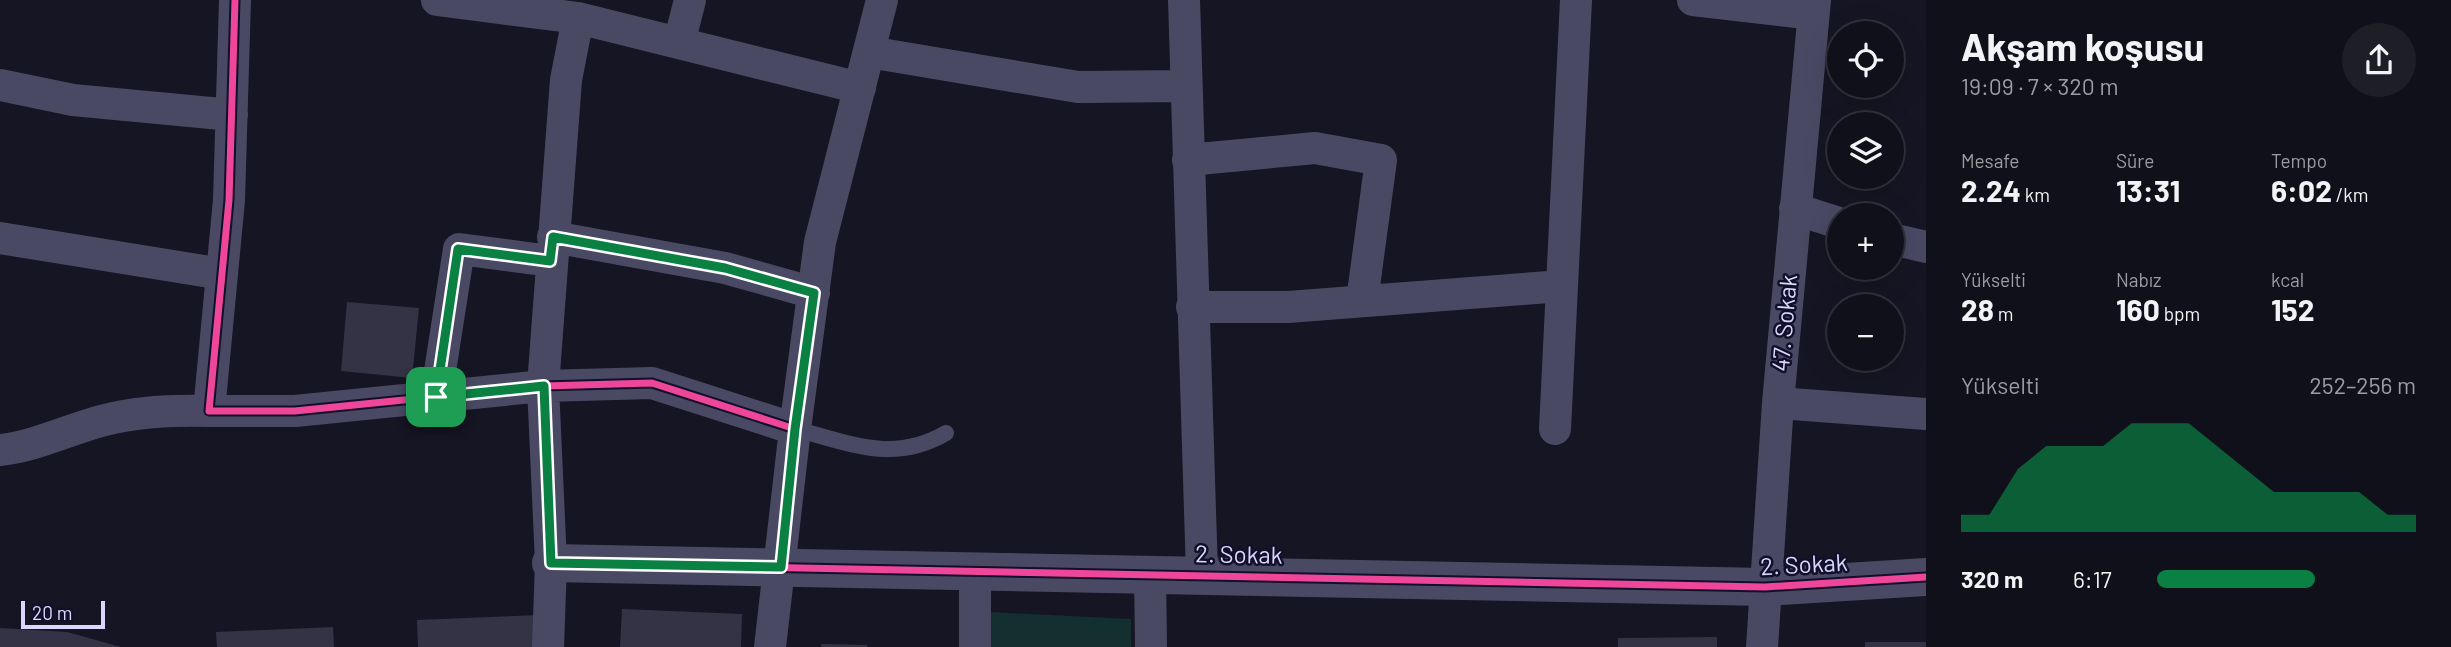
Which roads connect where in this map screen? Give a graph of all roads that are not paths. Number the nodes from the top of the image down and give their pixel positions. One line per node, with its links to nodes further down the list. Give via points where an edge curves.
1 (235, 0): 15 (street)
2 (437, 0): 9 (street)
3 (690, 0): 10 (street)
4 (881, 0): 11 (street)
5 (1184, 0): 13 (street)
6 (1576, 0): 24 (street)
7 (1693, 0): 8 (street)
8 (1814, 7): 17 (street, 47. Sokak)
9 (578, 18): 10 (street); 22 (street, via 566,80)
10 (679, 43): 14 (street)
11 (869, 52): 13 (street, via 1079,87); 14 (street)
12 (0, 85): 15 (street, via 73,100)
13 (1186, 86): 16 (street)
14 (860, 88): 25 (street, via 820,242)
15 (232, 115): 23 (street)
16 (1188, 160): 26 (street, via 1315,148 1381,160); 27 (street)
17 (1796, 209): 18 (street); 30 (street, 47. Sokak)
18 (1827, 219)
19 (0, 238): 23 (street)
20 (1904, 242): 21 (street)
21 (1926, 247)
22 (552, 249): 25 (street, via 725,268); 28 (street); 29 (street, via 458,249)
23 (222, 274): 31 (street)
24 (1562, 286): 26 (street); 34 (street)
25 (814, 293): 33 (street)
26 (1362, 302): 27 (street)
27 (1192, 307): 41 (street)
28 (544, 386): 29 (street); 33 (street, via 652,383); 37 (street)
29 (436, 397): 31 (street, via 295,411)
30 (1778, 403): 32 (street); 43 (street, 47. Sokak)
31 (209, 411): 36 (street, via 127,416 75,429 46,442)
32 (1926, 414)
33 (795, 429): 35 (lane, via 884,450 912,449); 38 (street)
34 (1555, 429)
35 (946, 433)
36 (0, 450)
37 (551, 563): 38 (street, 2. Sokak); 44 (street)
38 (781, 567): 39 (street, 2. Sokak); 45 (street)
39 (975, 570): 40 (street, 2. Sokak); 46 (street)
40 (1150, 572): 41 (street, 2. Sokak); 47 (street)
41 (1202, 573): 43 (street, 2. Sokak)
42 (1926, 577): 43 (street, 2. Sokak)
43 (1765, 587): 48 (street, 47. Sokak)
44 (548, 647)
45 (770, 647)
46 (975, 647)
47 (1151, 647)
48 (1762, 647)

